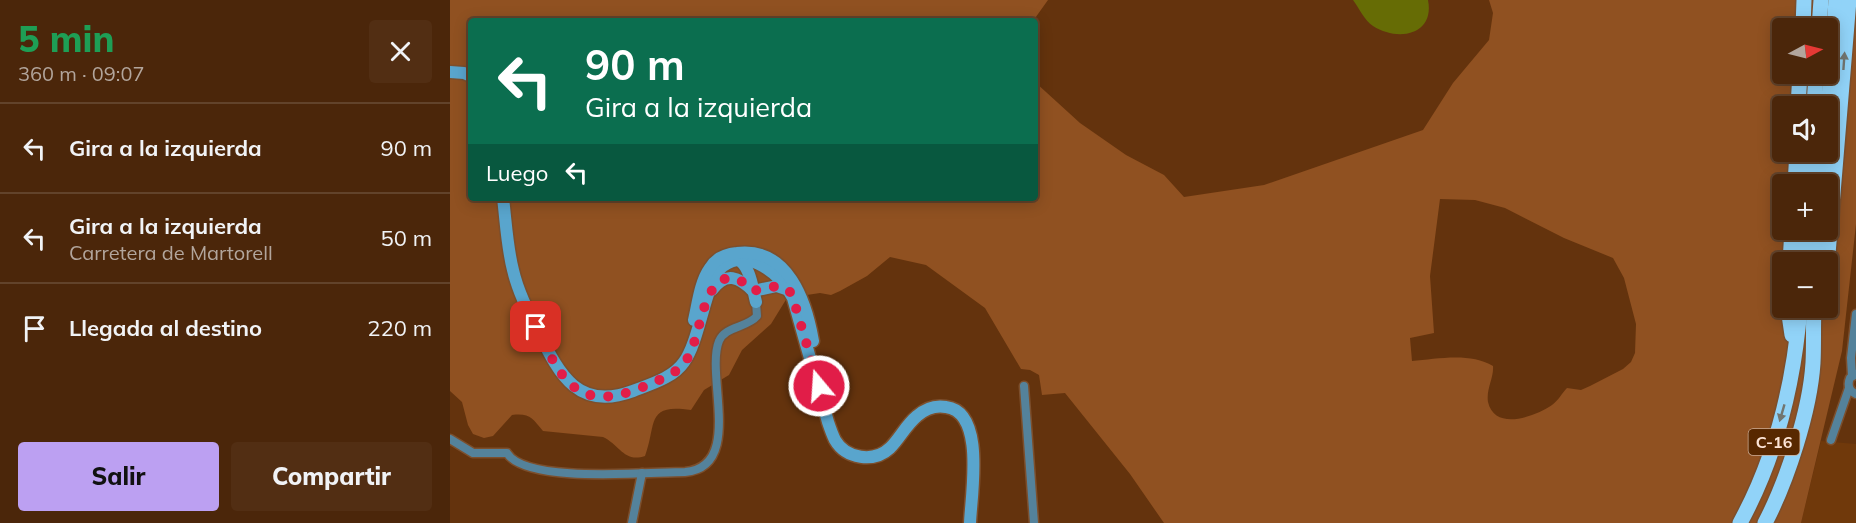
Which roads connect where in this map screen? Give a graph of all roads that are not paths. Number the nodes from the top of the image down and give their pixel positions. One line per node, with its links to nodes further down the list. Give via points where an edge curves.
1 (1821, 0): 6 (highway)
2 (1836, 0): 9 (highway)
3 (1849, 0): 11 (highway, one-way to 3)
4 (1804, 2): 5 (highway)
5 (1803, 18)
6 (1820, 18)
7 (450, 72): 8 (main road)
8 (468, 75)
9 (1829, 96)
10 (503, 201): 23 (main road, via 517,284 547,349 571,385 598,397 625,393 676,372)
11 (1828, 252)
12 (741, 261): 13 (main road, via 732,257); 14 (main road); 16 (main road); 17 (main road, via 717,271)
13 (709, 268): 15 (main road, via 727,255 750,253 776,263); 23 (main road, via 699,294)
14 (774, 273): 15 (main road, via 783,275); 16 (main road, via 760,277)
15 (793, 288): 16 (main road, via 777,286); 33 (main road, via 803,298 828,422 841,448 857,457 872,457 888,450 918,415 931,408 950,407 968,421 972,437)
16 (754, 293): 17 (main road, via 742,280 726,279 716,284); 31 (street, via 757,316 719,340 718,433 712,457 691,472)
17 (708, 299): 23 (main road)
18 (1856, 314): 26 (street, via 1851,358)
19 (1789, 318): 24 (highway)
20 (1799, 318): 24 (highway, C-16)
21 (1814, 318): 25 (highway, C-16)
22 (1821, 318): 25 (highway)
23 (691, 349)
24 (1794, 356): 35 (highway, C-16, one-way to 35, via 1767,464)
25 (1813, 365): 36 (highway, C-16, via 1789,466)
26 (1854, 375): 28 (street, via 1848,381)
27 (1024, 386): 34 (street)
28 (1853, 391): 30 (street)
29 (450, 439): 31 (street, via 473,453 507,453 513,461 550,472)
30 (1831, 440)
31 (642, 473): 32 (street)
32 (632, 523)
33 (970, 523)
34 (1034, 523)
35 (1740, 523)
36 (1765, 523)

